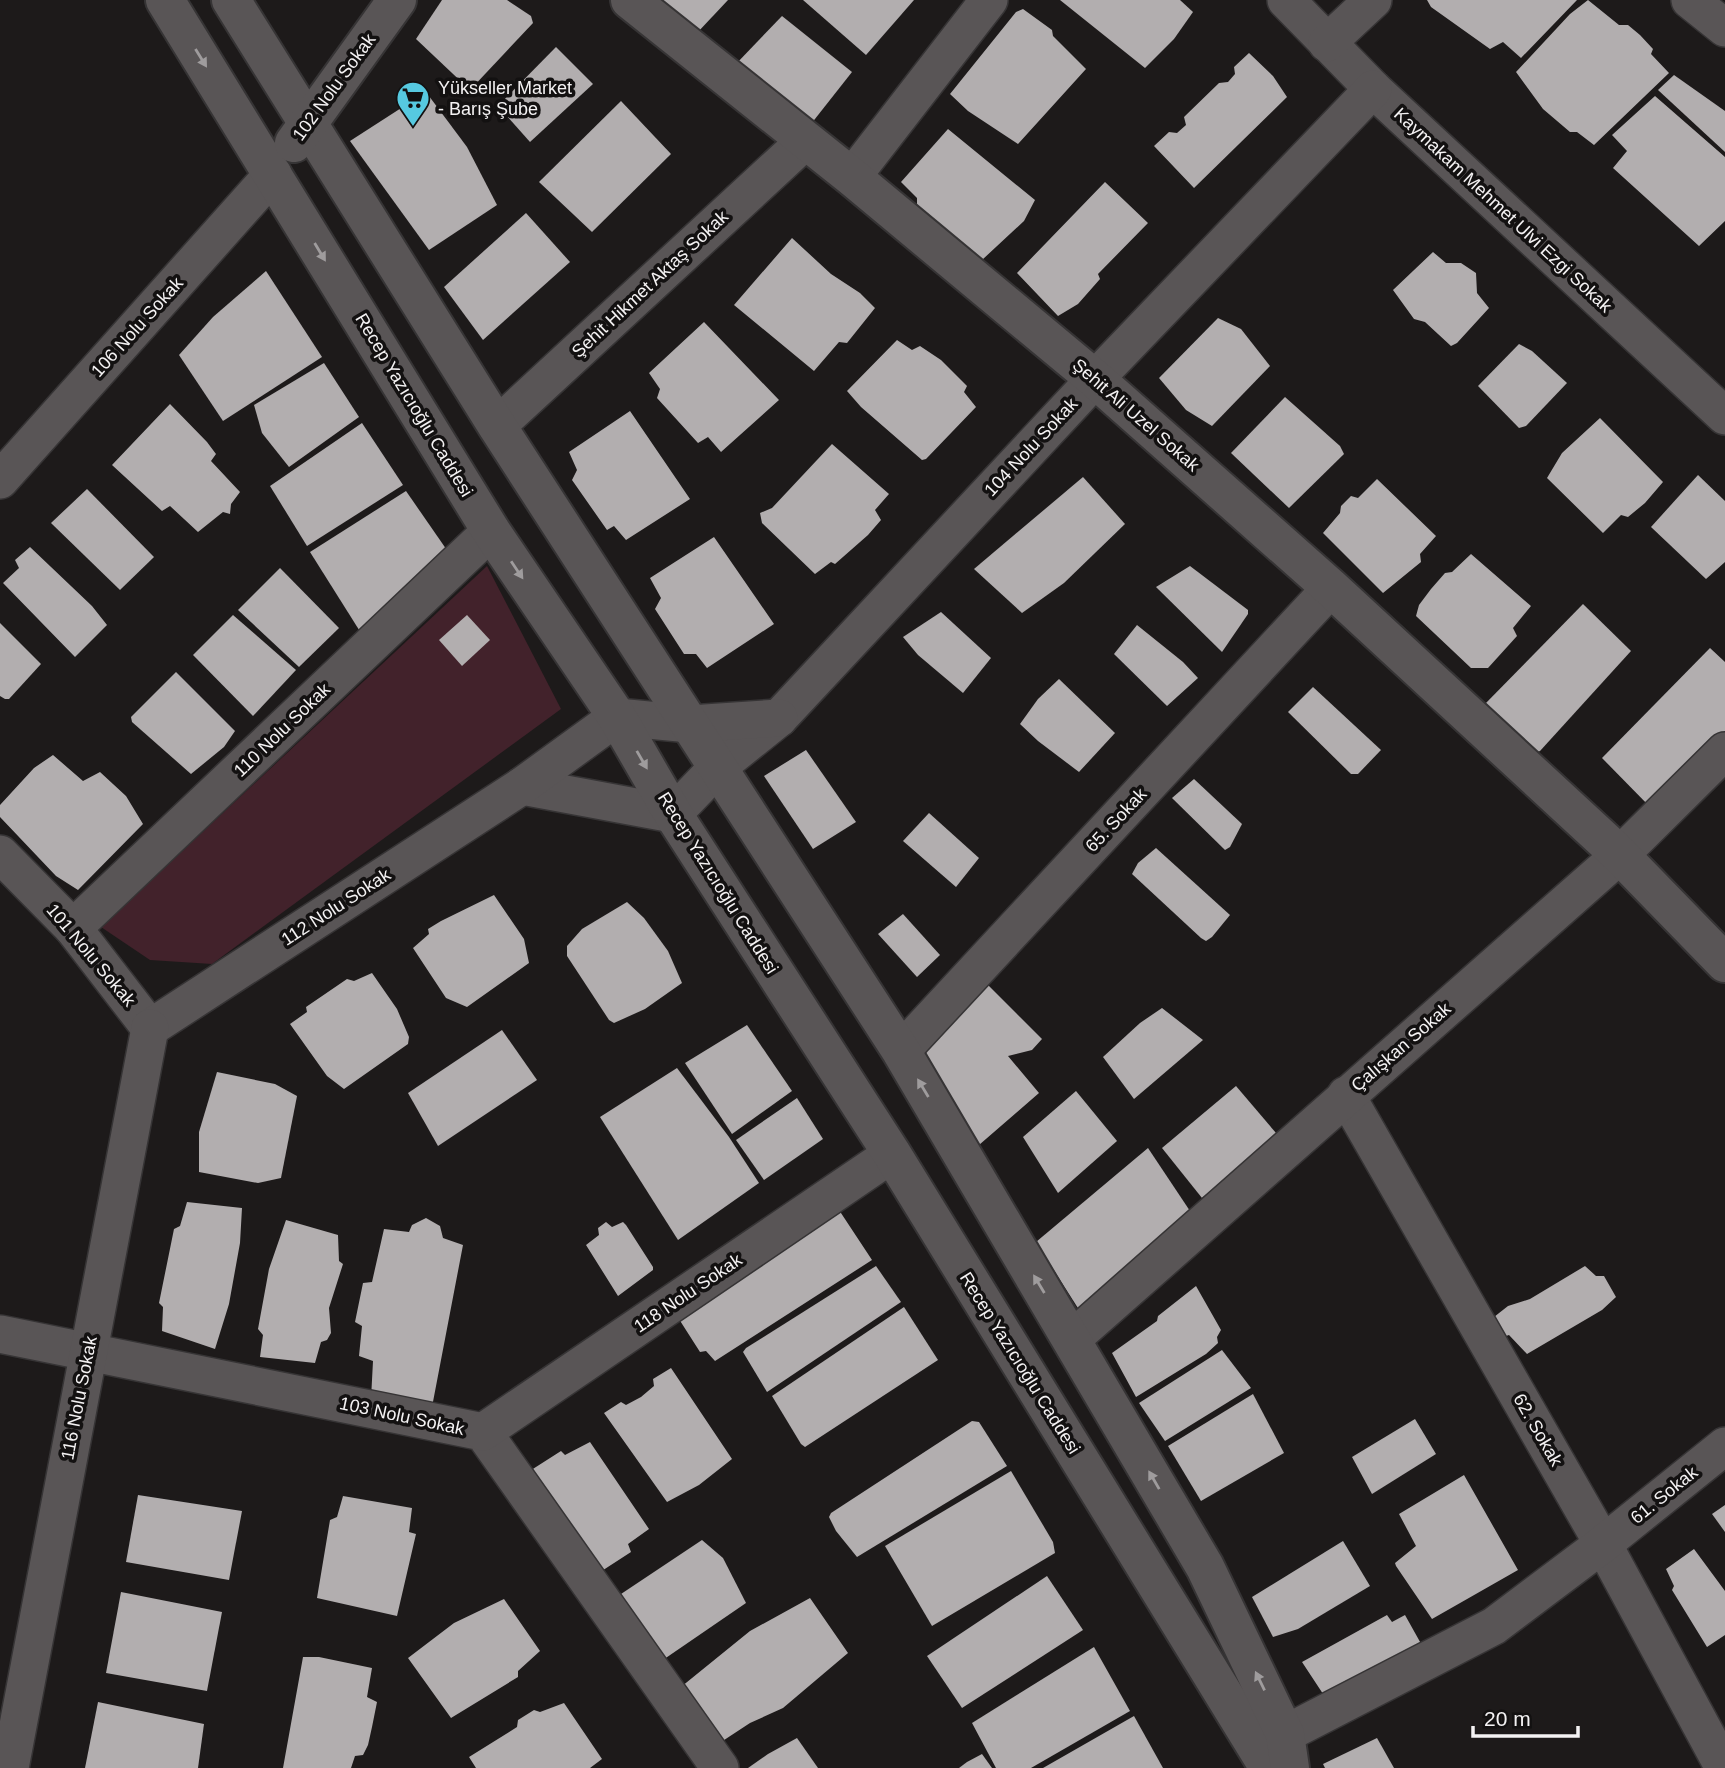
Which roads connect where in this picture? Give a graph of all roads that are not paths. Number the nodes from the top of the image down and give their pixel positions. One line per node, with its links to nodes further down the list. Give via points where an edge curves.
1 (165, 0): 14 (street, Recep Yazıcıoğlu Caddesi, one-way to 14)
2 (231, 0): 12 (street)
3 (397, 0): 12 (street, 102 Nolu Sokak)
4 (630, 0): 13 (street, Şehit Ali Uzel Sokak)
5 (989, 0): 15 (street)
6 (1286, 0): 10 (street, Kaymakam Mehmet Ulvi Ezgi Sokak)
7 (1373, 0): 10 (street)
8 (1690, 0): 9 (street)
9 (1725, 28)
10 (1327, 43): 11 (street, Kaymakam Mehmet Ulvi Ezgi Sokak)
11 (1373, 89): 16 (street, 104 Nolu Sokak); 17 (street, Kaymakam Mehmet Ulvi Ezgi Sokak)
12 (306, 124): 14 (street, 102 Nolu Sokak); 18 (street)
13 (804, 142): 15 (street, Şehit Ali Uzel Sokak); 18 (street, Şehit Hikmet Aktaş Sokak)
14 (273, 174): 19 (street, 106 Nolu Sokak); 20 (street, Recep Yazıcıoğlu Caddesi, one-way to 20)
15 (852, 177): 16 (street, Şehit Ali Uzel Sokak)
16 (1096, 379): 21 (street, Şehit Ali Uzel Sokak); 23 (street, 104 Nolu Sokak)
17 (1725, 416)
18 (497, 426): 24 (street)
19 (0, 480)
20 (491, 531): 22 (street, Recep Yazıcıoğlu Caddesi, one-way to 22); 31 (street, 110 Nolu Sokak)
21 (1331, 588): 30 (street, Şehit Ali Uzel Sokak); 34 (street, 65. Sokak)
22 (617, 717): 24 (street); 27 (street, 112 Nolu Sokak); 28 (street, Recep Yazıcıoğlu Caddesi, one-way to 28)
23 (779, 718): 24 (street); 26 (street, 104 Nolu Sokak)
24 (690, 723): 26 (street)
25 (1725, 751): 30 (street, Çalışkan Sokak)
26 (718, 767): 28 (street, 104 Nolu Sokak); 34 (street)
27 (522, 786): 28 (street); 33 (street, 112 Nolu Sokak)
28 (673, 814): 36 (street, Recep Yazıcıoğlu Caddesi)
29 (0, 854): 31 (street, 101 Nolu Sokak)
30 (1620, 855): 32 (street, Şehit Ali Uzel Sokak); 35 (street, Çalışkan Sokak)
31 (73, 928): 33 (street, 101 Nolu Sokak)
32 (1725, 963)
33 (150, 1028): 39 (street, 116 Nolu Sokak)
34 (901, 1051): 38 (street, one-way to 34)
35 (1346, 1095): 38 (street, Çalışkan Sokak); 42 (street, 62. Sokak)
36 (892, 1154): 40 (street, 118 Nolu Sokak); 46 (street, Recep Yazıcıoğlu Caddesi)
37 (0, 1334): 39 (street, 103 Nolu Sokak)
38 (1072, 1339): 43 (street, one-way to 38, via 1205,1567)
39 (87, 1351): 40 (street, 103 Nolu Sokak); 44 (street, 116 Nolu Sokak)
40 (483, 1432): 45 (street, 103 Nolu Sokak)
41 (1725, 1446): 42 (street, 61. Sokak)
42 (1603, 1544): 43 (street, 61. Sokak, via 1493,1626); 47 (street, 62. Sokak)
43 (1288, 1751)
44 (10, 1768)
45 (720, 1768)
46 (1269, 1768)
47 (1724, 1768)

